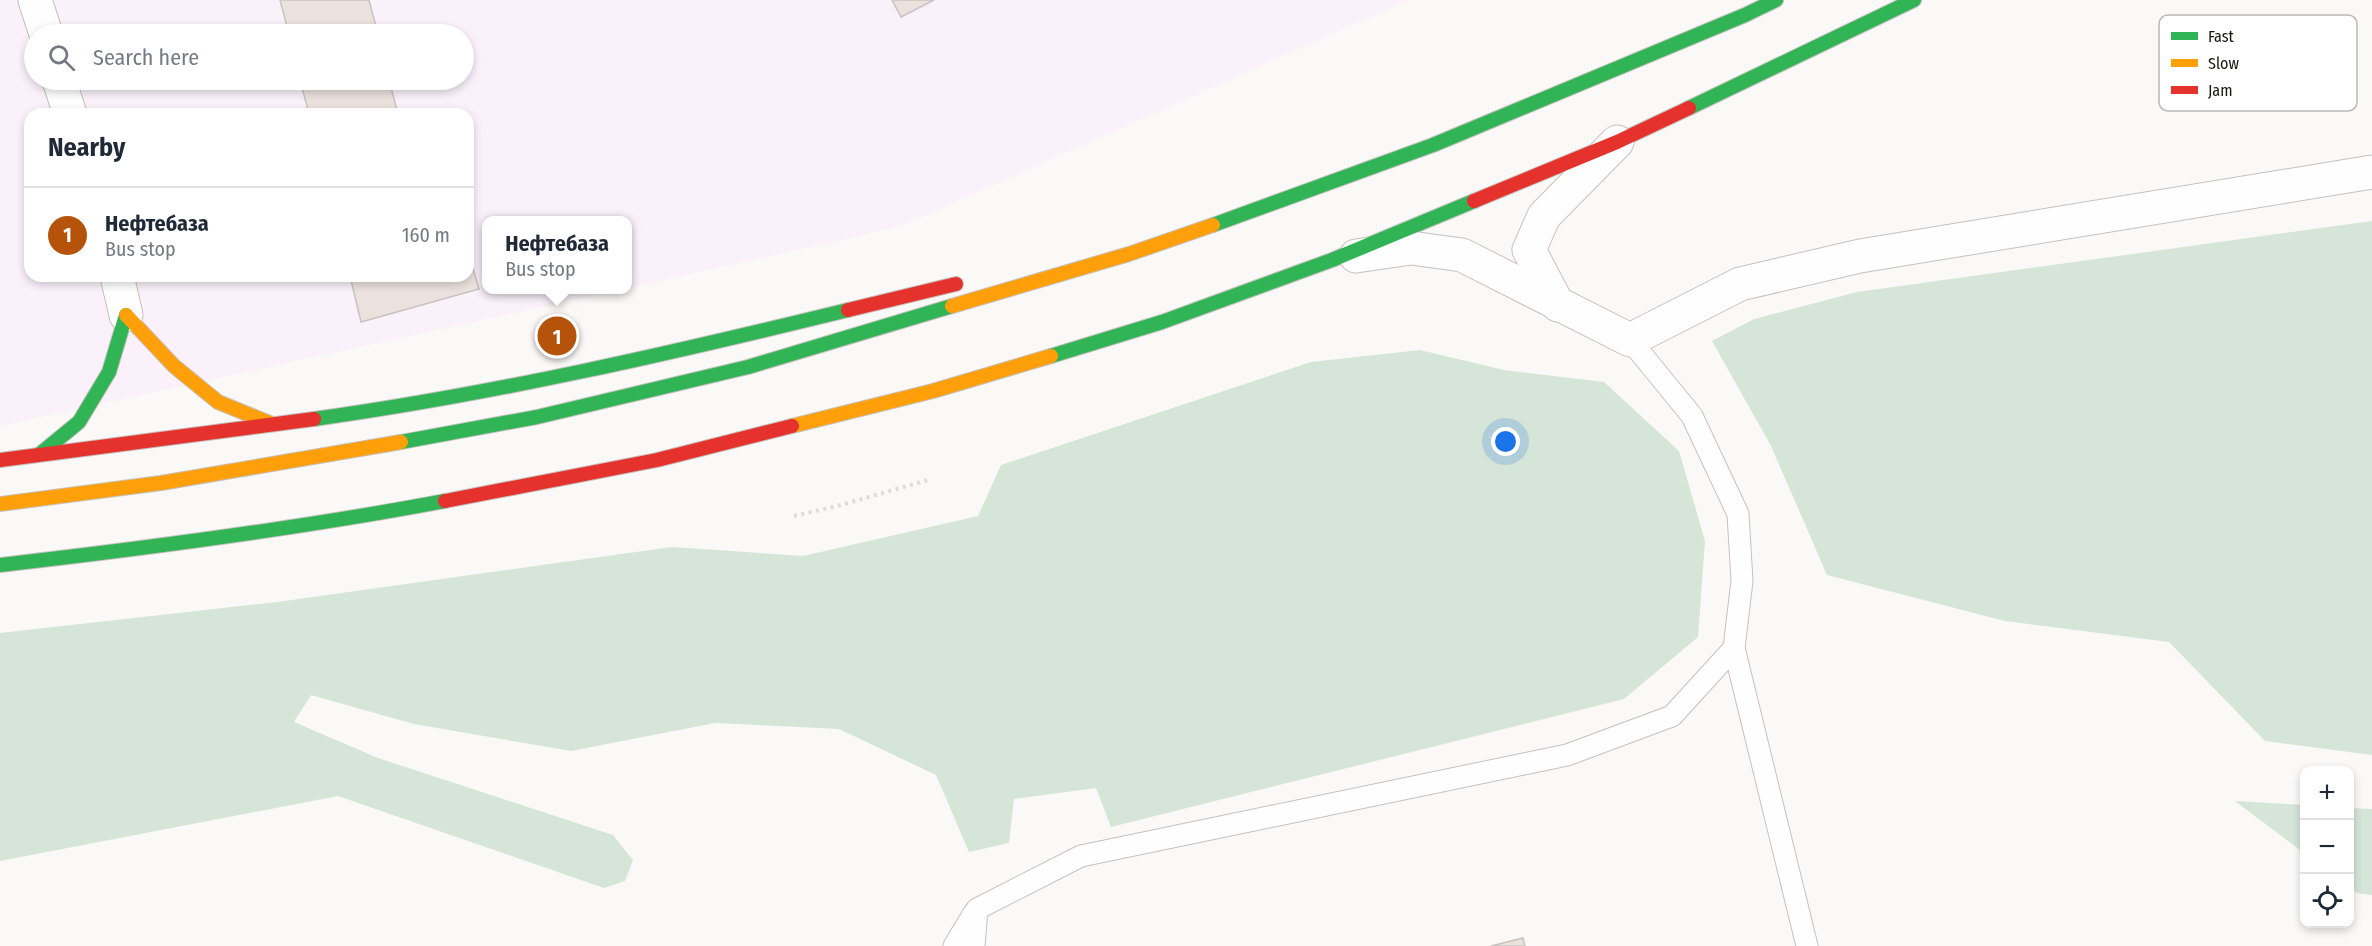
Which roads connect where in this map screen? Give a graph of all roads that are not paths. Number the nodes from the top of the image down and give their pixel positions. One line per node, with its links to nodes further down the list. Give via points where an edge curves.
1 (35, 0): 4 (street)
2 (1776, 0): 9 (main road, via 1434,145)
3 (1914, 0): 7 (main road)
4 (42, 24)
5 (62, 90): 6 (street)
6 (68, 108)
7 (1617, 142): 10 (main road); 14 (street, via 1544,216 1529,250)
8 (2372, 172): 16 (street, via 1860,256 1740,284)
9 (1129, 254): 11 (main road); 20 (main road, via 748,367 537,417 281,464)
10 (1332, 260): 14 (street, via 1411,248 1462,255); 21 (main road, via 1151,326 933,391 657,460 375,514)
11 (1019, 272)
12 (975, 280): 17 (main road, via 597,369 434,400)
13 (118, 282): 15 (street)
14 (1558, 305): 16 (street)
15 (126, 315): 17 (main road, via 174,366 218,402); 18 (main road, via 109,372 79,422)
16 (1630, 340): 22 (lane, via 1692,416 1738,514 1742,581)
17 (272, 424): 18 (main road)
18 (40, 454): 19 (main road)
19 (0, 460)
20 (0, 504)
21 (0, 565)
22 (1734, 648): 23 (lane, via 1672,716 1567,755 1081,856); 26 (lane)
23 (977, 909): 24 (lane); 25 (lane)
24 (954, 946)
25 (974, 946)
26 (1807, 946)

